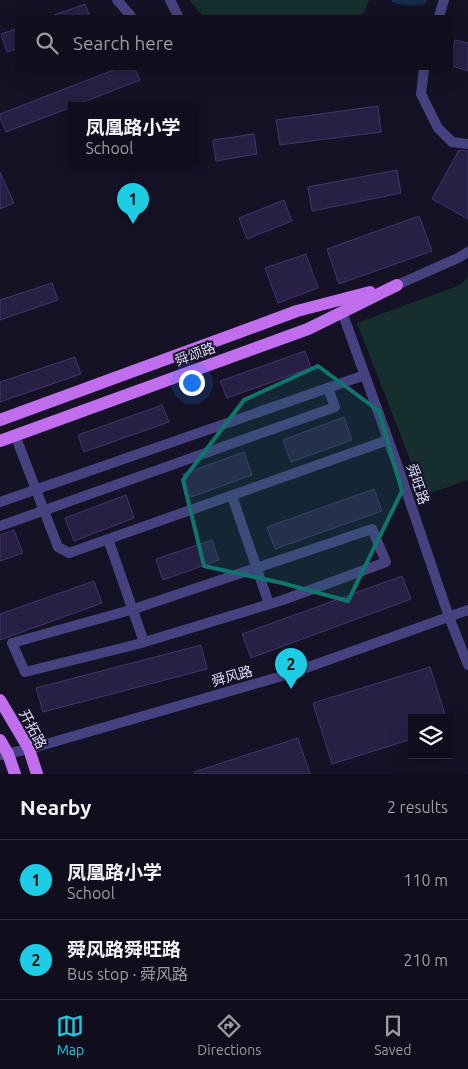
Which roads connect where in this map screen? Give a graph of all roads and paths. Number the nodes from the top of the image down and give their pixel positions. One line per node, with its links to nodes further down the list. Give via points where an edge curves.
1 (117, 0): 4 (street)
2 (170, 0): 5 (street)
3 (444, 0): 6 (street)
4 (130, 15)
5 (178, 15)
6 (439, 15)
7 (424, 70): 8 (street, via 421,94 438,128 452,142)
8 (468, 144)
9 (468, 252): 10 (street, 舜颂路)
10 (397, 285): 11 (main road, 舜颂路); 14 (main road, 舜颂路, via 297,311)
11 (342, 312): 12 (street, 舜旺路); 15 (main road, 舜颂路, via 308,329)
12 (365, 375): 13 (street); 16 (street, 舜旺路)
13 (328, 388): 18 (street); 21 (street, via 335,407)
14 (0, 420)
15 (15, 435): 17 (main road, 舜颂路); 18 (street)
16 (388, 440): 19 (street); 28 (street, 舜旺路)
17 (0, 441)
18 (36, 490): 20 (street); 21 (street)
19 (232, 496): 23 (street); 24 (street)
20 (0, 502)
21 (44, 511): 22 (street); 23 (street, via 58,547 69,553)
22 (0, 526)
23 (108, 539): 26 (street)
24 (256, 568): 25 (street); 25 (street, via 372,529 386,562); 26 (street)
25 (269, 604): 29 (street)
26 (134, 609): 29 (street); 29 (street, via 12,644 25,672)
27 (468, 610): 28 (street, 舜风路)
28 (449, 617): 30 (street, 舜旺路); 33 (street, 舜风路, via 289,674)
29 (144, 642)
30 (468, 665)
31 (0, 700): 33 (main road, 开拓路)
32 (0, 740): 34 (main road)
33 (29, 749): 34 (street, 舜风路); 36 (main road, 开拓路)
34 (4, 754): 35 (main road)
35 (15, 774)
36 (37, 774)

